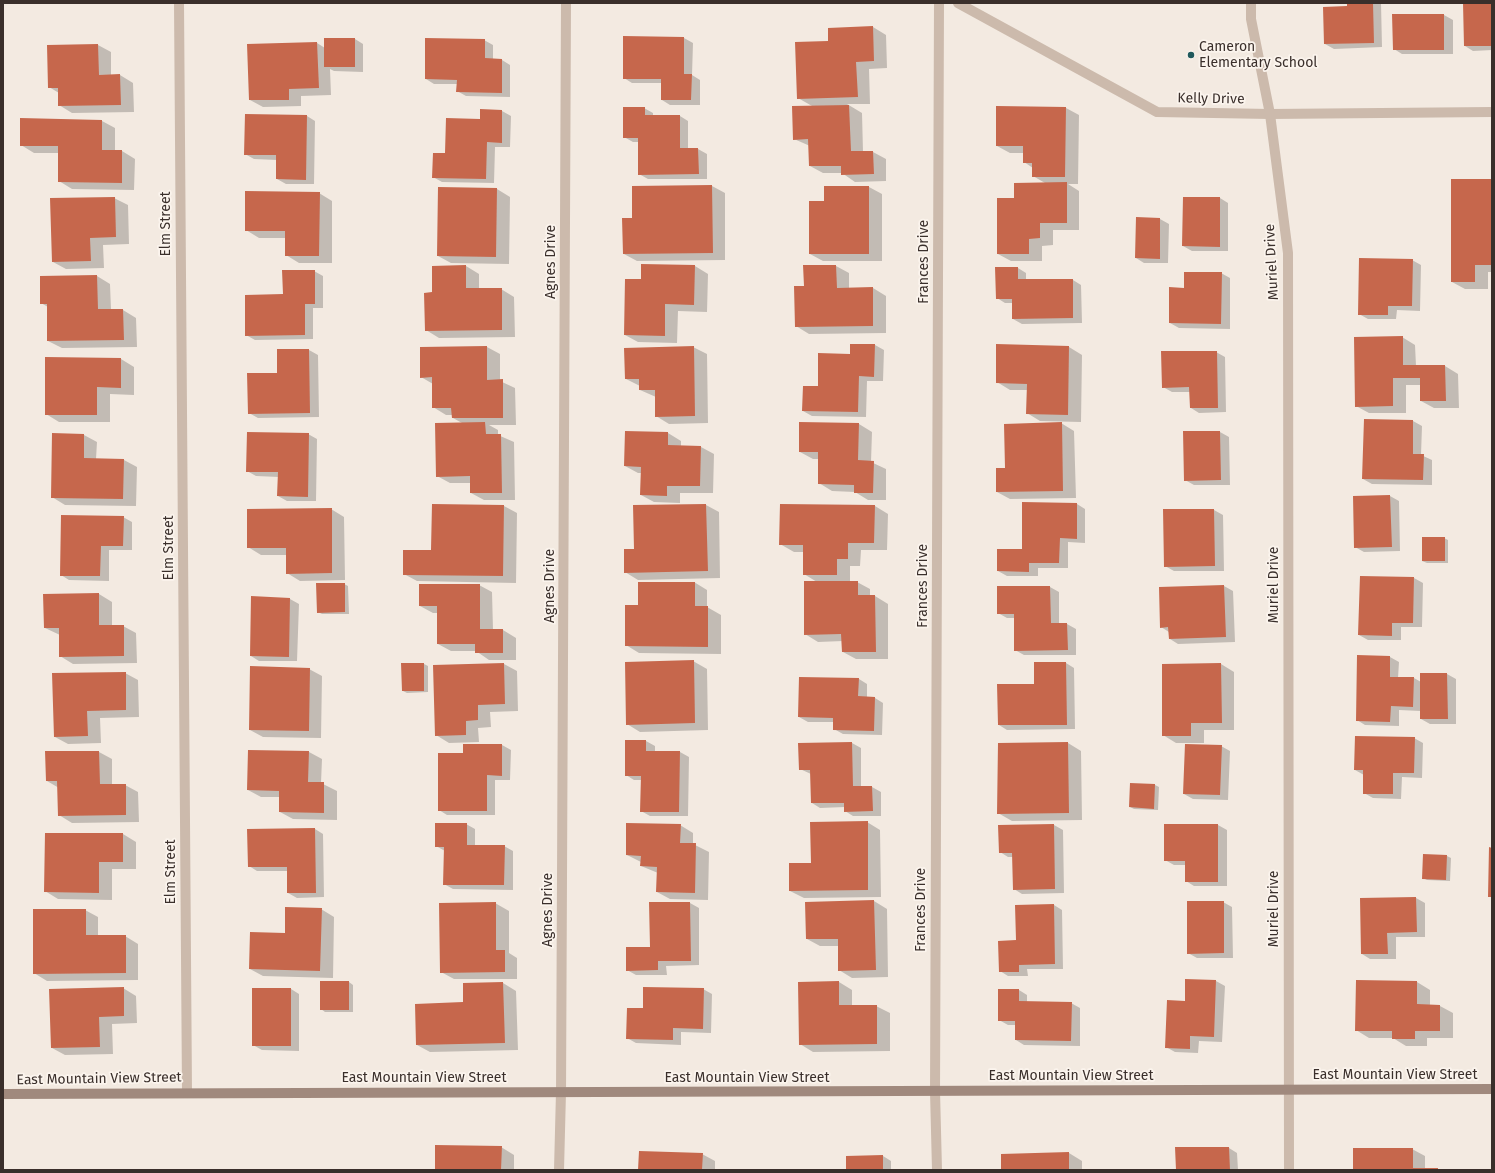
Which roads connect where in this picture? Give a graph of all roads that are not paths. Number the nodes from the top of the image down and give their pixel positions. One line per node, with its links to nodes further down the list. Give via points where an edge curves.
1 (179, 3): 10 (street, Elm Street)
2 (566, 3): 11 (street, Agnes Drive)
3 (939, 3): 12 (street, Frances Drive)
4 (958, 3): 7 (street, Kelly Drive, via 1157,112)
5 (1251, 3): 7 (street, Muriel Drive, via 1251,19)
6 (1492, 112): 7 (street, Kelly Drive)
7 (1270, 114): 8 (street, Muriel Drive, via 1288,254)
8 (1288, 1089): 9 (main road, East Mountain View Street); 12 (main road, East Mountain View Street); 16 (street, Muriel Drive)
9 (1492, 1089)
10 (187, 1092): 11 (main road, East Mountain View Street); 13 (main road, East Mountain View Street)
11 (562, 1092): 12 (main road, East Mountain View Street); 14 (street, Agnes Drive)
12 (935, 1092): 15 (street, Frances Drive)
13 (3, 1094)
14 (559, 1170)
15 (937, 1170)
16 (1289, 1170)

